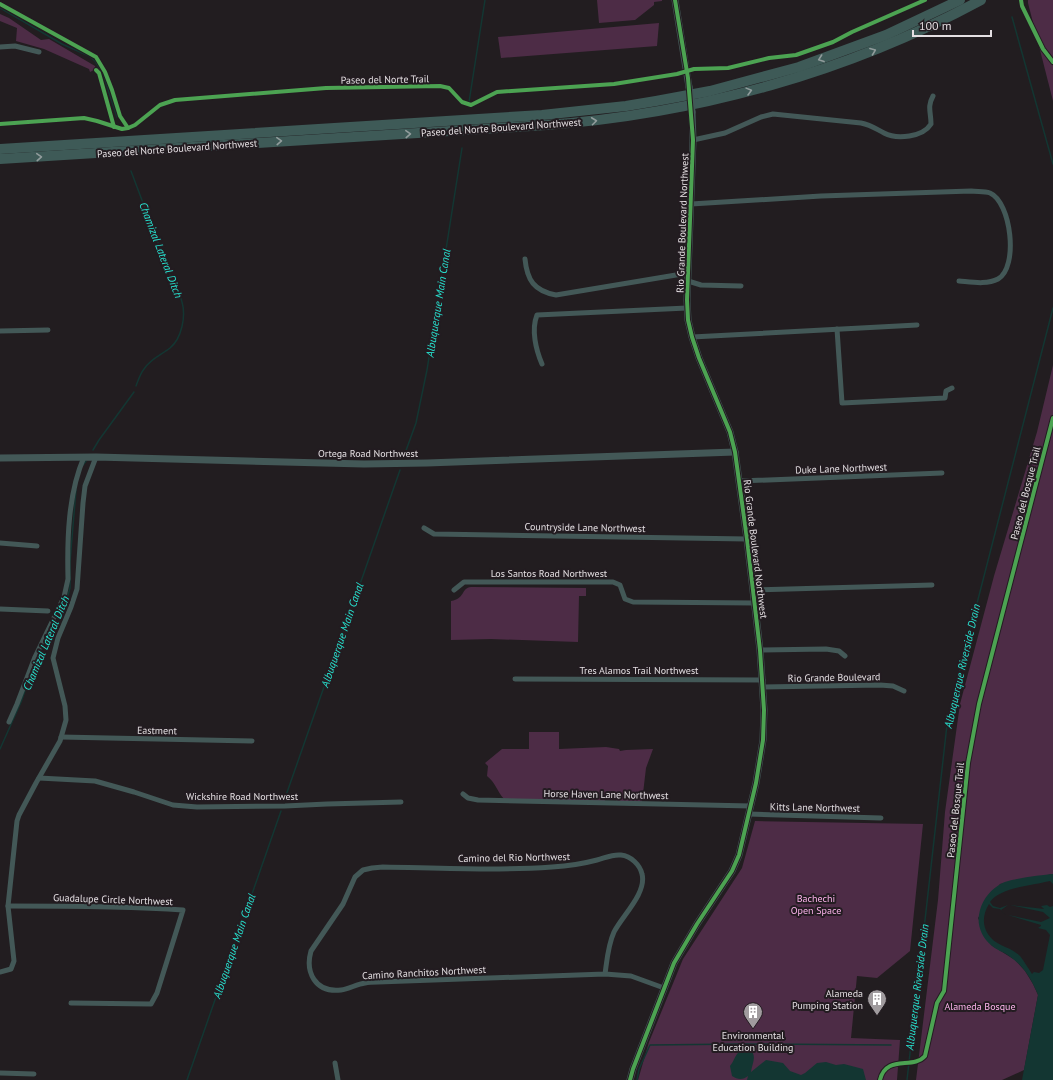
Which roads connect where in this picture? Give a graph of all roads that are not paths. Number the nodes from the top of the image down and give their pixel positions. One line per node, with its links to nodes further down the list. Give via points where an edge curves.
1 (675, 0): 7 (street, Rio Grande Boulevard Northwest, bridge, via 689,87)
2 (960, 0): 8 (highway, Paseo del Norte Boulevard Northwest, one-way to 8, via 886,35 799,67 710,91 626,106 542,115)
3 (981, 0): 9 (highway, Paseo del Norte Boulevard Northwest, one-way to 3, via 577,123 621,117 711,101 788,81 874,50 947,19)
4 (0, 47): 5 (street, via 16,46)
5 (39, 52)
6 (933, 96): 7 (street, via 929,112 931,124 915,136 890,135 869,124 773,114 725,133)
7 (693, 140): 10 (street, Rio Grande Boulevard Northwest)
8 (0, 150)
9 (0, 159)
10 (691, 204): 12 (street, Rio Grande Boulevard Northwest); 14 (street, via 821,196 971,191 990,194 1003,209 1011,236 1006,271 999,279 984,283)
11 (525, 259): 12 (street, via 526,271 534,285 545,293 556,295)
12 (688, 273): 13 (street, Rio Grande Boulevard Northwest)
13 (688, 281): 15 (street, via 701,285); 16 (street, Rio Grande Boulevard Northwest)
14 (959, 281)
15 (741, 286)
16 (687, 308): 21 (street, Rio Grande Boulevard Northwest); 22 (street, via 537,315 534,334)
17 (917, 325): 18 (street)
18 (837, 329): 21 (street); 23 (street, via 842,403 945,398 946,390)
19 (48, 330): 20 (street)
20 (0, 331)
21 (692, 337): 24 (street, Rio Grande Boulevard Northwest, via 730,432)
22 (542, 364)
23 (952, 388)
24 (735, 452): 26 (street, Ortega Road Northwest, via 364,464); 29 (street, Rio Grande Boulevard Northwest)
25 (84, 457): 26 (street, Ortega Road Northwest); 27 (street, Ortega Road Northwest); 45 (street, via 77,474 72,499 66,590)
26 (96, 457): 46 (street, via 85,486 77,589 53,658 65,706 66,720)
27 (0, 458)
28 (942, 473): 29 (street, Duke Lane Northwest)
29 (740, 481): 31 (street, Rio Grande Boulevard Northwest)
30 (424, 528): 31 (street, Countryside Lane Northwest, via 434,534)
31 (748, 539): 36 (street, Rio Grande Boulevard Northwest)
32 (0, 543): 33 (street)
33 (37, 546)
34 (932, 585): 36 (street)
35 (454, 590): 37 (street, Los Santos Road Northwest, via 464,582 613,582 620,585 626,599 634,602)
36 (754, 590): 37 (street, Rio Grande Boulevard Northwest)
37 (755, 603): 40 (street, Rio Grande Boulevard Northwest)
38 (0, 609): 39 (street)
39 (48, 611)
40 (760, 650): 41 (street, Rio Grande Boulevard, via 826,649 839,651); 43 (street, Rio Grande Boulevard Northwest)
41 (845, 656)
42 (515, 679): 43 (street, Tres Alamos Trail Northwest)
43 (763, 683): 44 (street, Rio Grande Boulevard, via 880,685 893,686); 51 (street, Rio Grande Boulevard Northwest, via 763,740)
44 (904, 691)
45 (8, 722)
46 (61, 737): 47 (street, Eastment); 48 (street)
47 (252, 741)
48 (38, 778): 50 (street, Wickshire Road Northwest, via 95,781 173,805 197,807); 55 (street, via 17,821)
49 (463, 794): 51 (street, Horse Haven Lane Northwest, via 478,800)
50 (401, 802)
51 (751, 806): 52 (street, Rio Grande Boulevard Northwest)
52 (749, 814): 53 (street, Kitts Lane Northwest); 58 (street, Rio Grande Boulevard Northwest, via 741,849 732,871 697,924)
53 (881, 818)
54 (363, 870): 57 (street, Camino del Rio Northwest, via 383,867 536,868 574,865 607,856 621,855 630,858 639,866 642,886 614,932); 57 (street, Camino Ranchitos Northwest, via 355,877 343,904 311,951 311,976 322,986 341,990 378,982)
55 (8, 906): 56 (street, via 14,961 11,969); 59 (street, Guadalupe Circle Northwest, via 183,910 157,993 151,1004)
56 (0, 972)
57 (605, 974): 58 (street, Camino Ranchitos Northwest, via 631,976)
58 (664, 988): 64 (street, Rio Grande Boulevard Northwest)
59 (72, 1003)
60 (335, 1063): 63 (street)
61 (0, 1073): 62 (street)
62 (34, 1074)
63 (338, 1080)
64 (630, 1080)

